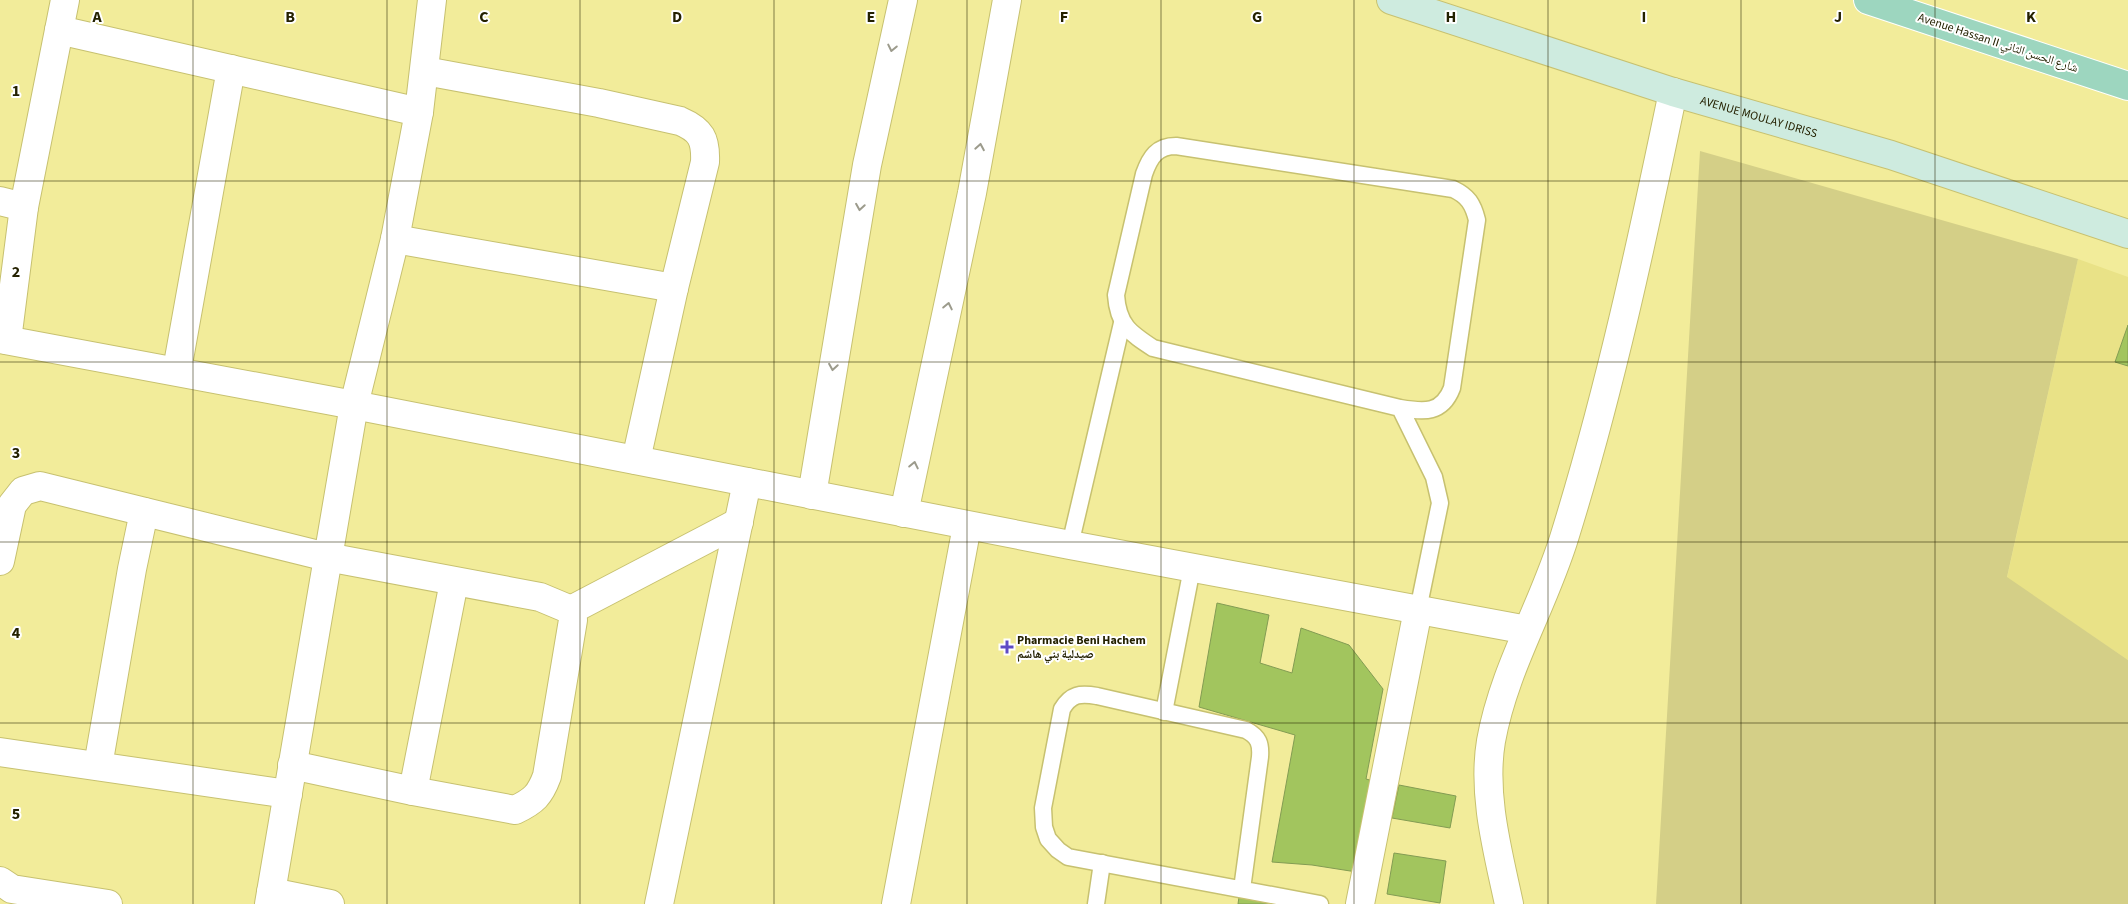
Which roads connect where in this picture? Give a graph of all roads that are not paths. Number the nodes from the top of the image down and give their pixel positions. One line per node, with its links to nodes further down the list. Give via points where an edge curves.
1 (65, 0): 7 (street)
2 (432, 0): 9 (street)
3 (902, 0): 24 (street, one-way to 24, via 867,164)
4 (1007, 0): 26 (street, one-way to 4, via 972,193)
5 (1391, 0): 11 (street, AVENUE MOULAY IDRISS)
6 (1868, 0): 10 (main road, Avenue Hassan II شارع الحسن الثاني)
7 (59, 30): 8 (street); 13 (street)
8 (231, 69): 12 (street); 19 (street)
9 (424, 71): 12 (street); 16 (street, via 598,103 692,126 702,136 706,148 705,162)
10 (2128, 86)
11 (1672, 92): 14 (street, AVENUE MOULAY IDRISS, via 1891,155); 36 (street, via 1645,225 1599,417 1559,553)
12 (419, 112): 15 (street)
13 (12, 204): 18 (street)
14 (2128, 234)
15 (395, 239): 16 (street); 20 (street)
16 (674, 288): 22 (street)
17 (1122, 323): 21 (lane, via 1133,336 1153,348); 21 (lane, via 1116,295 1144,174 1149,160 1165,146 1453,188 1470,201 1478,220 1452,388 1448,399 1438,407 1417,411); 29 (lane)
18 (4, 340): 19 (street)
19 (177, 370): 20 (street)
20 (354, 404): 22 (street); 30 (street)
21 (1400, 408): 35 (lane, via 1434,477 1440,503)
22 (636, 460): 23 (street)
23 (747, 482): 24 (street); 27 (street)
24 (812, 495): 26 (street)
25 (144, 512): 30 (street); 31 (street, via 40,486 23,491 12,504); 40 (street)
26 (904, 513): 28 (street)
27 (738, 522): 34 (street); 49 (street)
28 (968, 526): 29 (street); 50 (street)
29 (1070, 545): 32 (street)
30 (327, 557): 33 (street); 39 (street)
31 (0, 561)
32 (1192, 568): 35 (street); 37 (lane)
33 (454, 582): 34 (street, via 540,597); 41 (street)
34 (571, 610): 41 (street, via 571,629 542,792 516,810)
35 (1418, 610): 36 (street); 53 (street)
36 (1527, 630): 54 (street, via 1506,685 1491,742 1488,782 1495,840)
37 (1164, 712): 43 (lane, via 1084,694 1074,695 1062,709 1043,808 1044,827 1048,839 1068,857); 45 (lane, via 1246,730 1258,740 1260,757)
38 (0, 752): 40 (street)
39 (292, 765): 41 (street); 42 (street)
40 (98, 766): 42 (street)
41 (413, 792)
42 (288, 794): 46 (street)
43 (1102, 863): 45 (lane); 51 (lane)
44 (0, 881): 47 (street, via 12,889)
45 (1242, 889): 52 (lane)
46 (270, 898): 48 (street)
47 (108, 904)
48 (330, 904)
49 (659, 904)
50 (896, 904)
51 (1096, 904)
52 (1320, 904)
53 (1360, 904)
54 (1509, 904)

